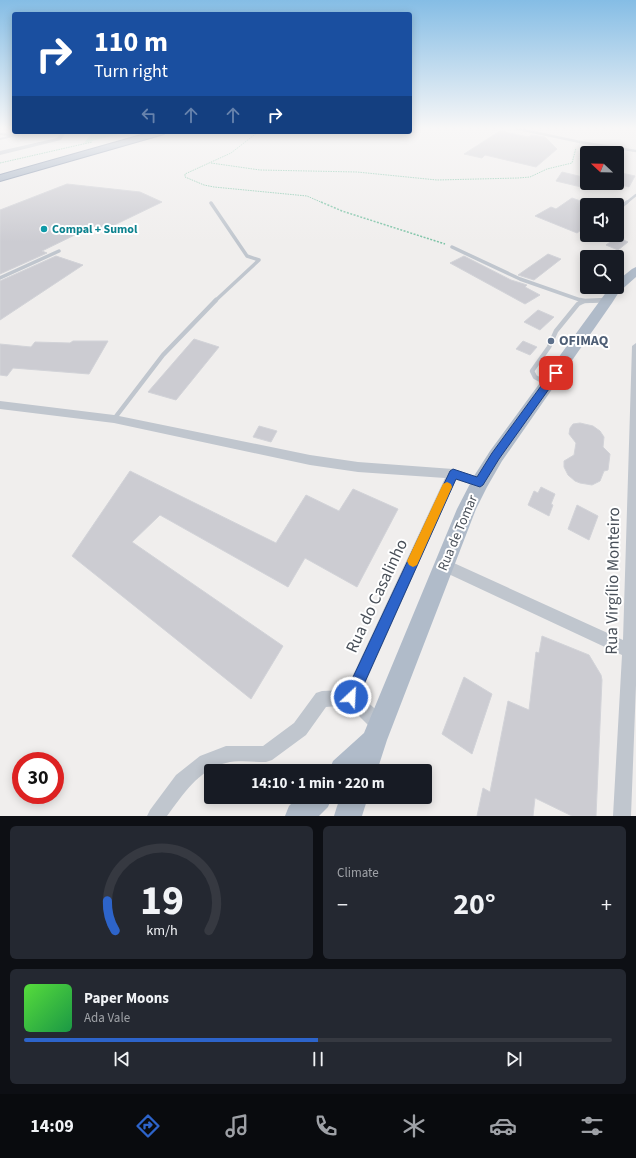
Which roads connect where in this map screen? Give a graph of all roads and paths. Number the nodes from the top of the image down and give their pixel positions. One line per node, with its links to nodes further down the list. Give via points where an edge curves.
1 (31, 166): 6 (highway)
2 (42, 166): 7 (highway)
3 (203, 166): 11 (path, via 185,174 185,177 214,187 307,196 342,211)
4 (232, 166): 5 (path, via 260,170 357,172 437,180 530,177)
5 (559, 166)
6 (0, 175)
7 (0, 178)
8 (636, 196): 10 (lane)
9 (211, 203): 20 (lane, via 247,256 259,260 173,343 131,393)
10 (624, 205)
11 (452, 247): 16 (lane, via 520,279)
12 (59, 251): 14 (lane)
13 (636, 271): 15 (main road, Rua de Tomar, via 615,289)
14 (0, 278)
15 (607, 300): 16 (lane); 18 (main road, Rua de Tomar)
16 (584, 301): 18 (lane, via 575,307 556,331 548,349 532,371 535,377)
17 (636, 353): 24 (street, Rua Virgílio Monteiro)
18 (548, 384): 22 (main road, Rua de Tomar)
19 (0, 405): 20 (street)
20 (114, 419): 21 (street, via 310,460 358,467)
21 (453, 474): 22 (street); 25 (street, Rua do Casalinho)
22 (480, 482): 23 (main road, Rua de Tomar)
23 (445, 565): 24 (street); 26 (main road, Rua de Tomar)
24 (633, 652): 34 (street, Rua Virgílio Monteiro)
25 (351, 697): 26 (street); 31 (street, via 322,699 300,729 266,754 226,754 206,762 182,781)
26 (377, 732): 27 (main road, Rua de Tomar); 28 (main road, Rua de Tomar)
27 (349, 764)
28 (366, 764)
29 (311, 804): 32 (main road)
30 (352, 804): 33 (main road)
31 (156, 816)
32 (299, 816)
33 (348, 816)
34 (622, 816)

